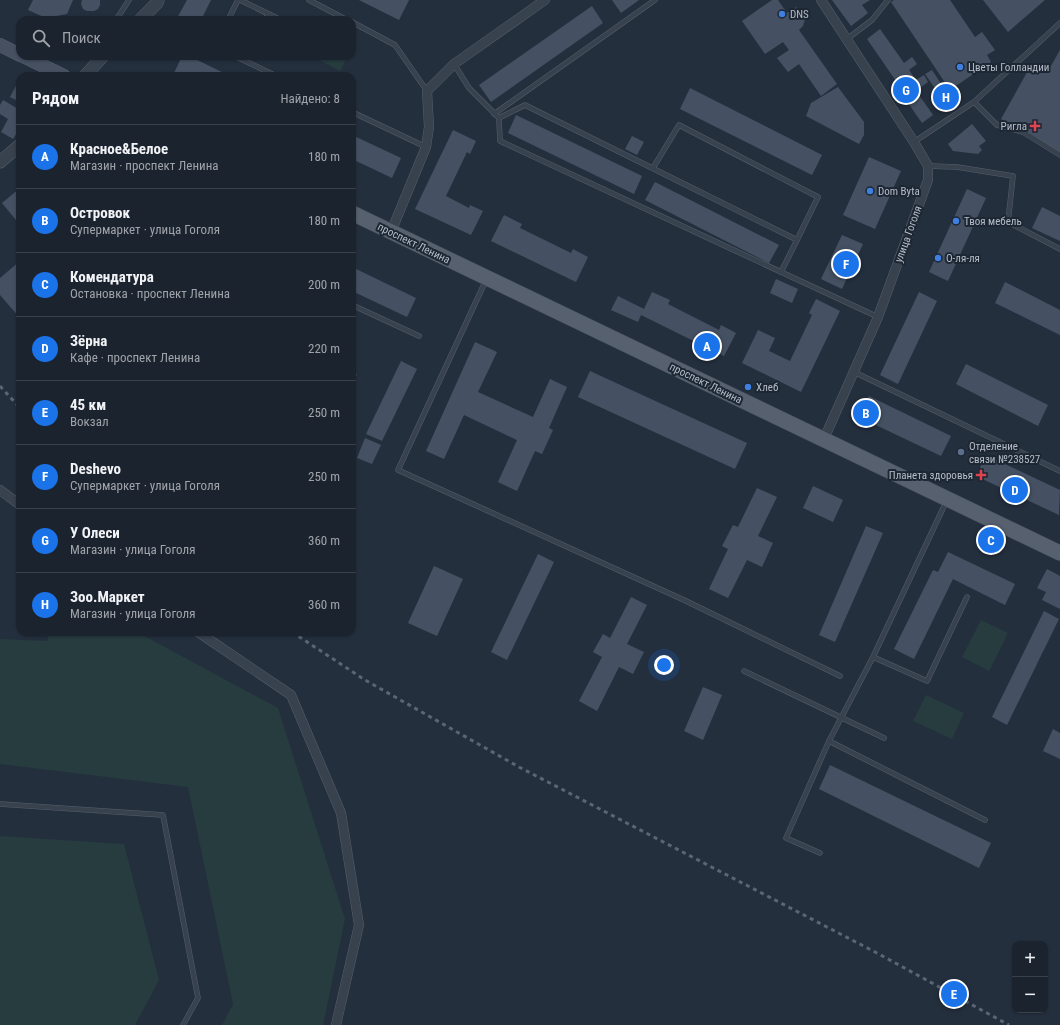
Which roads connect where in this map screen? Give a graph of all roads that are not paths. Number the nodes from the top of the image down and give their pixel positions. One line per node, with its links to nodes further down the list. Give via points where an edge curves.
1 (129, 0): 10 (lane)
2 (158, 0): 11 (street)
3 (239, 0): 9 (lane); 12 (lane)
4 (309, 0): 14 (lane)
5 (545, 0): 23 (street)
6 (655, 0): 30 (lane)
7 (821, 0): 17 (street)
8 (888, 0): 17 (lane, via 872,20)
9 (268, 14): 13 (lane)
10 (119, 16)
11 (144, 16)
12 (230, 16)
13 (272, 16)
14 (339, 16)
15 (1060, 23): 28 (lane)
16 (356, 24): 27 (lane, via 395,45)
17 (847, 39): 32 (street)
18 (0, 45): 19 (main road)
19 (16, 52)
20 (31, 60): 24 (main road)
21 (99, 60): 25 (street)
22 (249, 60): 26 (lane)
23 (454, 64): 27 (street); 30 (lane, via 468,88)
24 (56, 72)
25 (89, 72)
26 (269, 72)
27 (427, 91): 34 (street, via 429,126)
28 (974, 102): 32 (lane); 35 (lane, via 997,125 1023,132)
29 (356, 114): 34 (lane)
30 (494, 114): 31 (lane)
31 (499, 118): 38 (lane, via 525,105); 43 (lane, via 500,141)
32 (914, 142): 37 (street)
33 (16, 148): 36 (street)
34 (426, 148): 40 (street)
35 (1060, 155)
36 (0, 162)
37 (928, 166): 42 (lane, via 957,166 1013,176 1008,222); 46 (street, улица Гоголя, via 928,180)
38 (653, 168): 41 (lane); 41 (lane, via 679,125 818,197)
39 (356, 215): 40 (main road, проспект Ленина)
40 (391, 232): 44 (main road, проспект Ленина)
41 (797, 240): 43 (lane)
42 (1060, 248)
43 (781, 272): 46 (lane)
44 (487, 278): 49 (main road, проспект Ленина); 59 (lane, via 398,470 684,600)
45 (356, 307): 47 (lane)
46 (878, 317): 48 (street, улица Гоголя)
47 (419, 336)
48 (854, 372): 49 (street, улица Гоголя); 50 (lane)
49 (824, 439): 52 (main road, проспект Ленина)
50 (1060, 471)
51 (0, 490): 53 (street)
52 (947, 498): 54 (main road, проспект Ленина); 57 (lane)
53 (16, 502)
54 (1060, 554)
55 (967, 597): 57 (lane, via 927,681)
56 (204, 636): 67 (street, via 291,695 341,813 359,925)
57 (873, 657): 60 (lane)
58 (744, 671): 60 (lane)
59 (840, 676)
60 (841, 718): 61 (lane); 62 (lane)
61 (884, 738)
62 (829, 741): 64 (lane); 65 (lane, via 786,838)
63 (0, 804): 66 (lane, via 163,815 198,998)
64 (985, 820)
65 (820, 854)
66 (183, 1025)
67 (336, 1025)

